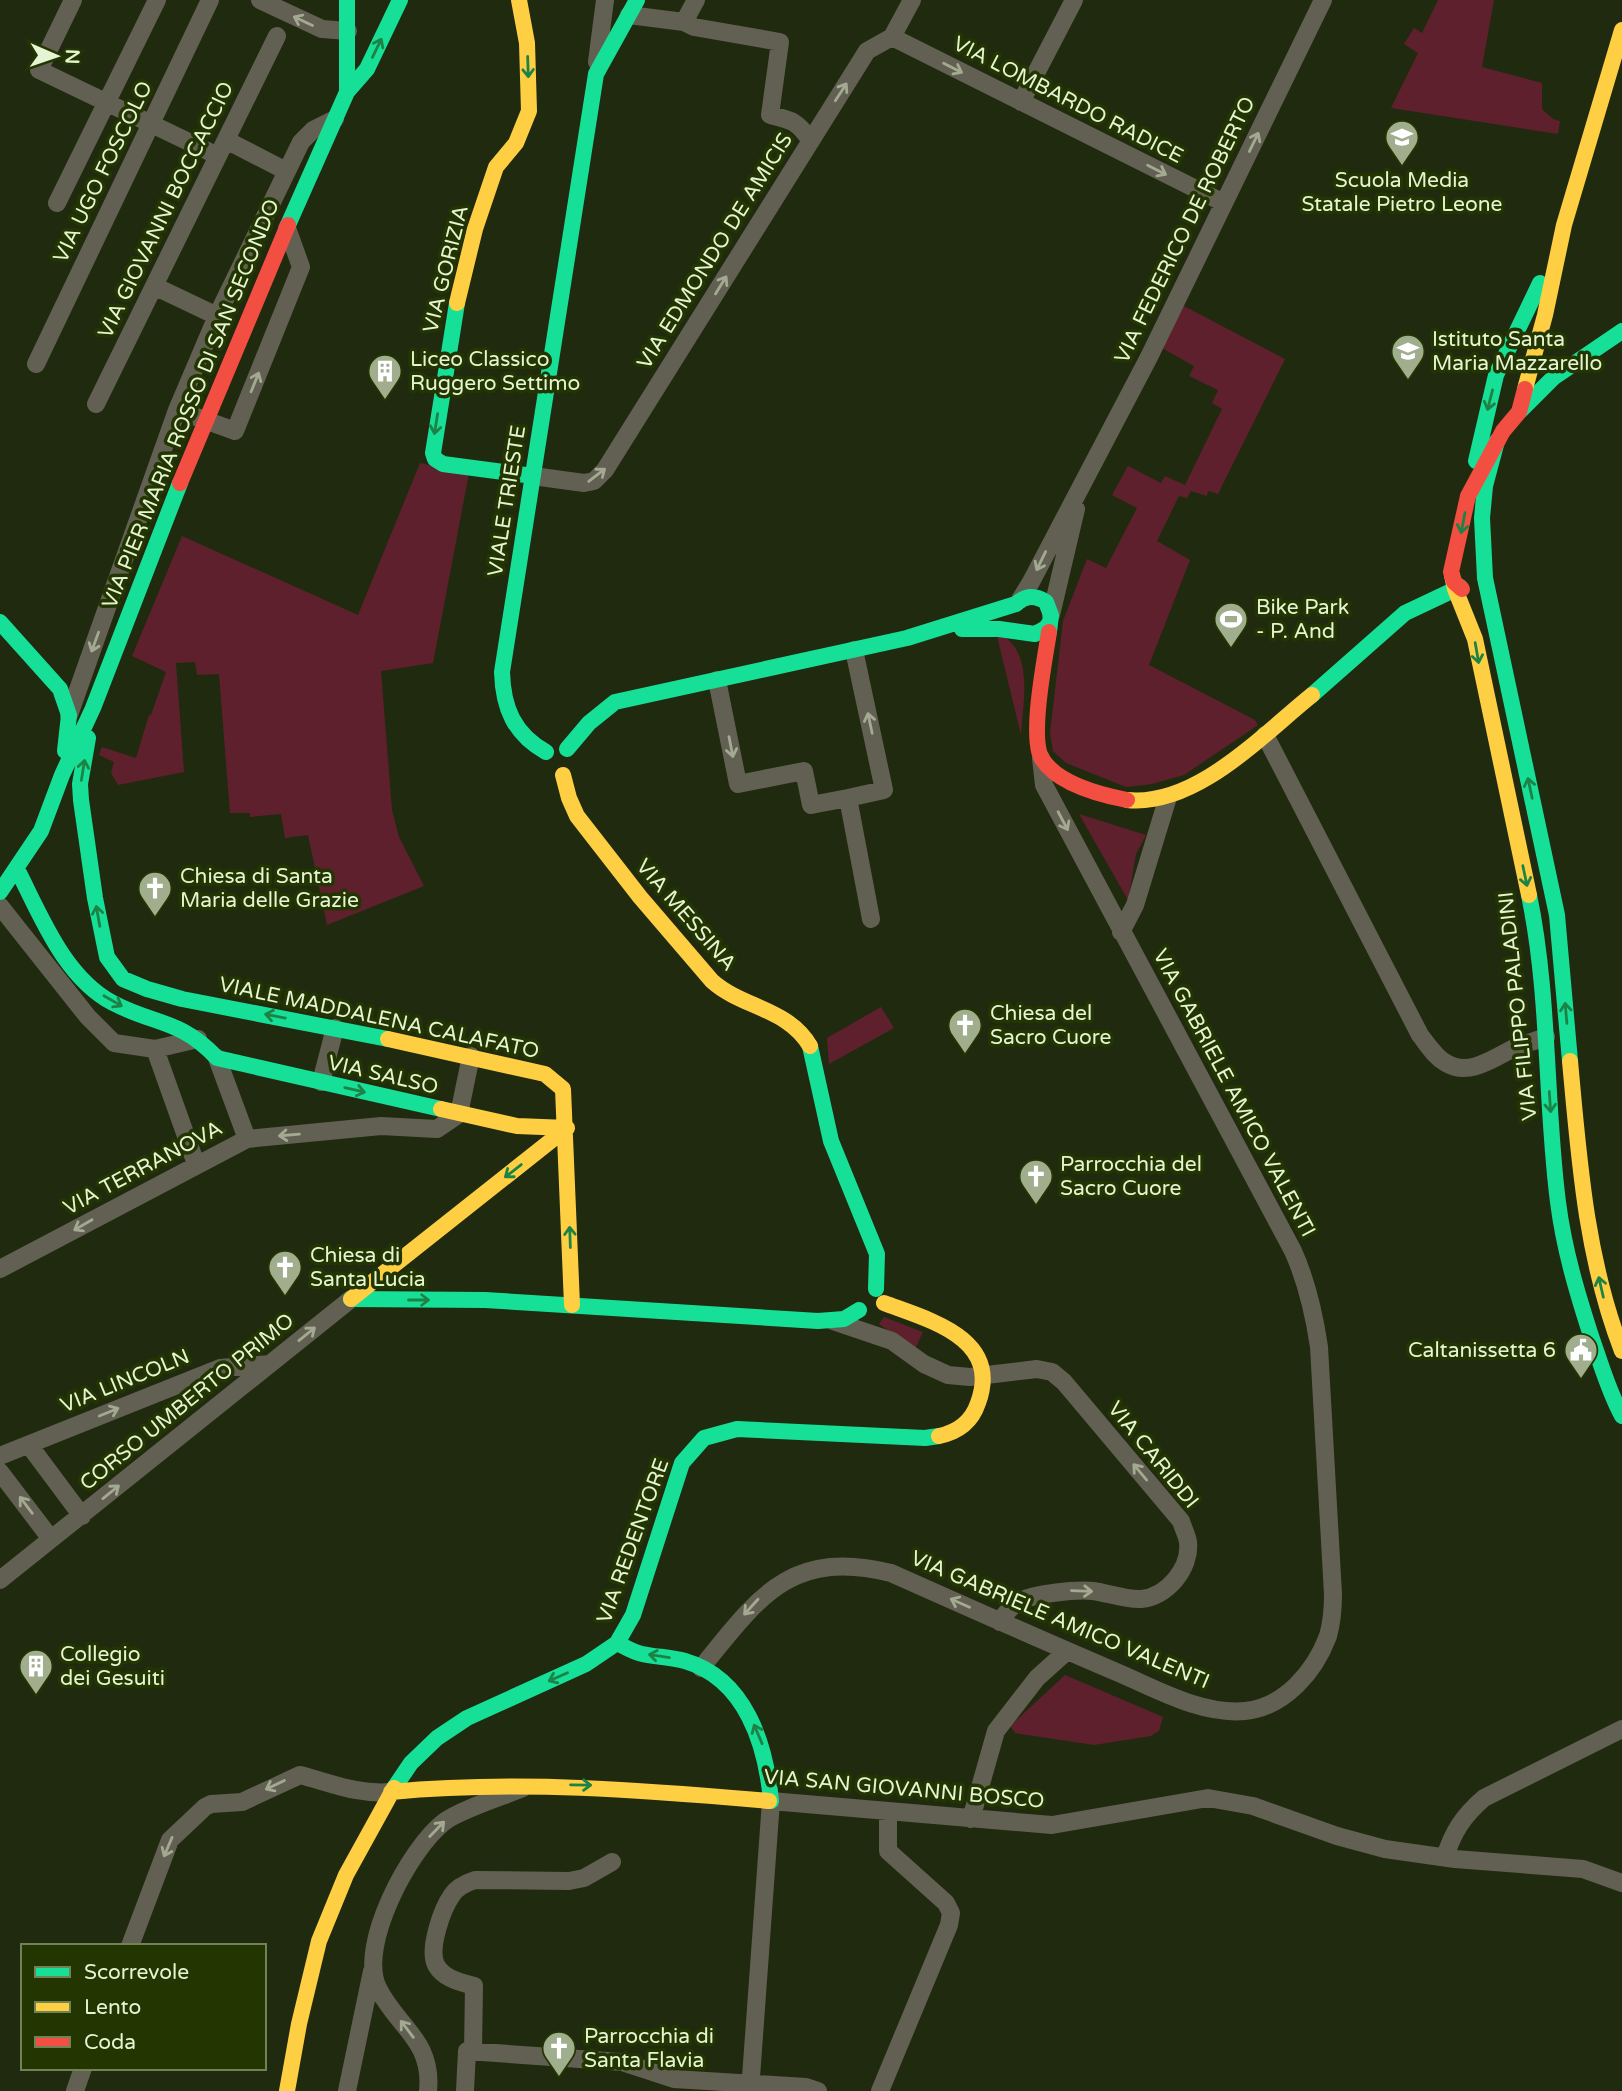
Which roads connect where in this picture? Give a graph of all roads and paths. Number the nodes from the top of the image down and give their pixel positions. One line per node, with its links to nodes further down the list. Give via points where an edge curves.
1 (73, 0): 23 (street, via 39,70)
2 (157, 0): 23 (street)
3 (211, 0): 25 (street, VIA UGO FOSCOLO)
4 (260, 0): 17 (street, one-way to 4, via 322,29)
5 (400, 0): 14 (main road, VIA PIER MARIA ROSSO DI SAN SECONDO)
6 (519, 0): 48 (main road, VIA GORIZIA, one-way to 48, via 527,43 529,111 516,143 496,167 475,229 455,313 433,453 443,464)
7 (606, 0): 20 (street)
8 (696, 0): 15 (street)
9 (912, 0): 19 (street, VIA EDMONDO DE AMICIS)
10 (1074, 0): 22 (street)
11 (1323, 0): 30 (street, VIA FEDERICO DE ROBERTO, one-way to 11)
12 (347, 4): 14 (main road); 17 (main road)
13 (633, 7): 15 (street); 20 (main road, VIALE TRIESTE)
14 (378, 19): 21 (main road, VIA PIER MARIA ROSSO DI SAN SECONDO, one-way to 14, via 367,69)
15 (684, 22): 26 (street, via 780,42 770,115 800,125)
16 (1622, 30): 31 (main road)
17 (348, 31): 21 (main road)
18 (277, 36): 27 (street, VIA GIOVANNI BOCCACCIO)
19 (892, 37): 22 (street, VIA LOMBARDO RADICE, one-way to 22); 26 (street, VIA EDMONDO DE AMICIS, one-way to 19, via 867,51)
20 (596, 74): 48 (main road, VIALE TRIESTE)
21 (347, 92): 24 (main road, VIA PIER MARIA ROSSO DI SAN SECONDO)
22 (1021, 102): 30 (street, VIA LOMBARDO RADICE, one-way to 30)
23 (105, 103): 25 (street); 29 (street)
24 (335, 119): 28 (street, VIA PIER MARIA ROSSO DI SAN SECONDO, via 301,142); 32 (main road, VIA PIER MARIA ROSSO DI SAN SECONDO)
25 (151, 124): 27 (street); 41 (street, VIA UGO FOSCOLO)
26 (811, 141): 48 (street, VIA EDMONDO DE AMICIS, one-way to 26, via 584,483 594,481 605,470)
27 (222, 148): 28 (street); 33 (street, VIA GIOVANNI BOCCACCIO)
28 (286, 171): 35 (street, VIA PIER MARIA ROSSO DI SAN SECONDO)
29 (57, 203)
30 (1224, 203): 49 (street, VIA FEDERICO DE ROBERTO)
31 (1564, 225): 34 (main road); 36 (main road)
32 (287, 228): 45 (street, one-way to 32, via 235,431 300,267); 62 (main road, VIA PIER MARIA ROSSO DI SAN SECONDO, via 197,438)
33 (154, 286): 35 (street); 44 (street, VIA GIOVANNI BOCCACCIO)
34 (1528, 310): 42 (main road, via 1517,358); 50 (main road, one-way to 50, via 1496,375)
35 (217, 316): 45 (street, VIA PIER MARIA ROSSO DI SAN SECONDO)
36 (1545, 316): 38 (main road); 42 (main road)
37 (1622, 331): 40 (main road)
38 (1556, 338)
39 (1569, 350): 40 (main road)
40 (1591, 352): 43 (main road)
41 (36, 364)
42 (1528, 375): 43 (main road); 46 (main road)
43 (1553, 378): 46 (main road)
44 (96, 404)
45 (183, 412): 63 (street, VIA PIER MARIA ROSSO DI SAN SECONDO, one-way to 63)
46 (1519, 412): 47 (main road)
47 (1497, 441): 50 (main road); 51 (main road, via 1482,518)
48 (533, 476): 66 (main road, VIALE TRIESTE, via 502,691 514,727)
49 (1084, 479): 53 (street, one-way to 53); 55 (street)
50 (1468, 496): 52 (main road, one-way to 52)
51 (1485, 573): 52 (main road, via 1474,589); 52 (main road, via 1474,556 1463,556); 95 (main road, one-way to 51, via 1600,1284 1583,1198 1557,915)
52 (1449, 577): 54 (main road); 54 (main road, via 1416,594); 80 (main road, VIA FILIPPO PALADINI, one-way to 80, via 1475,639 1534,918)
53 (1018, 602): 55 (main road, via 1026,596 1040,597 1050,608); 57 (main road); 58 (main road, via 1013,616)
54 (1405, 612): 64 (main road)
55 (1050, 618): 58 (main road, via 1041,632); 61 (main road)
56 (0, 622): 63 (main road, via 60,689)
57 (934, 631): 58 (main road, via 986,628); 59 (main road)
58 (1023, 632): 61 (main road)
59 (854, 650): 60 (main road); 70 (street, one-way to 59, via 884,790)
60 (717, 680): 65 (main road, via 615,702 600,711); 70 (street, one-way to 70, via 738,784 804,771 811,805)
61 (1039, 696): 67 (main road, via 1035,732)
62 (93, 708): 68 (main road); 73 (main road, VIALE MADDALENA CALAFATO, one-way to 62, via 80,785)
63 (69, 715): 68 (main road)
64 (1265, 734): 71 (main road, via 1214,775); 80 (street, via 1420,1035 1438,1057 1465,1068)
65 (567, 749): 66 (main road, via 556,746); 69 (main road, via 572,760)
66 (546, 752): 69 (main road, via 547,770)
67 (1041, 758): 71 (main road, via 1056,774 1098,794 1130,801); 78 (street, VIA GABRIELE AMICO VALENTI, one-way to 78, via 1044,785)
68 (61, 775): 72 (main road)
69 (563, 775): 91 (main road, VIA MESSINA, via 577,816 712,981 789,1021 806,1035 831,1141 877,1254)
70 (848, 797): 77 (street)
71 (1168, 797): 78 (street, via 1135,905)
72 (41, 831): 73 (main road, via 66,820 77,821); 74 (main road)
73 (85, 832): 79 (main road, VIALE MADDALENA CALAFATO, one-way to 73, via 170,994 115,973 102,938)
74 (17, 869): 75 (main road); 81 (main road, one-way to 81, via 65,959 89,984 111,1002)
75 (0, 892)
76 (0, 906): 82 (street, via 114,1043)
77 (871, 919)
78 (1121, 932): 107 (street, VIA GABRIELE AMICO VALENTI, via 1306,1280 1319,1347 1334,1594 1328,1635 1304,1677 1288,1693 1247,1711 1205,1707)
79 (335, 1028): 83 (main road, VIALE MADDALENA CALAFATO, via 378,1030); 85 (street)
80 (1546, 1037): 98 (main road, VIA FILIPPO PALADINI, one-way to 98, via 1558,1203 1571,1271)
81 (198, 1039): 82 (street); 84 (main road)
82 (155, 1049): 89 (street)
83 (471, 1056): 86 (street); 87 (main road, VIALE MADDALENA CALAFATO, via 545,1074 556,1081 563,1089)
84 (217, 1058): 85 (main road, VIA SALSO); 88 (street)
85 (321, 1082): 86 (main road, VIA SALSO, one-way to 86)
86 (461, 1106): 87 (main road, VIA SALSO, via 517,1126); 88 (street, VIA TERRANOVA, one-way to 88, via 437,1129 382,1126)
87 (567, 1128): 92 (main road, CORSO UMBERTO PRIMO, one-way to 92); 93 (main road, VIALE MADDALENA CALAFATO, one-way to 87)
88 (247, 1139): 89 (street, VIA TERRANOVA)
89 (196, 1164): 90 (street, VIA TERRANOVA, one-way to 90)
90 (0, 1269)
91 (880, 1296): 94 (main road, via 870,1288 860,1293 859,1310); 97 (main road, via 959,1336 972,1347)
92 (351, 1299): 93 (main road, one-way to 93); 96 (street, CORSO UMBERTO PRIMO, one-way to 92)
93 (572, 1305): 94 (main road)
94 (832, 1321): 97 (street, via 892,1341 948,1375)
95 (1622, 1351)
96 (270, 1364): 99 (street, VIA LINCOLN, one-way to 96, via 220,1368); 102 (street, CORSO UMBERTO PRIMO, one-way to 96)
97 (984, 1376): 105 (street, VIA CARIDDI, one-way to 97, via 1020,1601 1067,1590 1141,1599 1162,1593 1179,1574 1188,1543 1181,1521 1052,1372 1037,1369); 106 (main road, VIA REDENTORE, via 969,1418 944,1435 925,1438 737,1429 704,1438 682,1463 633,1615)
98 (1622, 1416)
99 (29, 1445): 100 (street, VIA LINCOLN); 102 (street)
100 (0, 1456)
101 (0, 1472): 103 (street, one-way to 101)
102 (82, 1516): 103 (street, CORSO UMBERTO PRIMO)
103 (51, 1539): 104 (street, CORSO UMBERTO PRIMO)
104 (0, 1580)
105 (1000, 1622): 107 (street, VIA GABRIELE AMICO VALENTI); 108 (street, VIA GABRIELE AMICO VALENTI, one-way to 108, via 891,1573 833,1567 772,1588)
106 (617, 1643): 108 (main road, one-way to 106); 111 (main road, VIA REDENTORE, one-way to 111, via 586,1664 447,1731 411,1763)
107 (1067, 1651): 114 (street, via 1037,1678 996,1731)
108 (701, 1668): 112 (main road, one-way to 108, via 765,1752 746,1710 727,1687)
109 (1622, 1729): 115 (street, via 1484,1798 1453,1831)
110 (533, 1784): 111 (main road, VIA SAN GIOVANNI BOSCO); 112 (main road, VIA SAN GIOVANNI BOSCO, one-way to 112); 119 (street, one-way to 110, via 390,1898 418,1849 445,1820)
111 (391, 1792): 118 (street, one-way to 118, via 363,1792 300,1775 242,1802 205,1807 173,1836); 125 (main road, VIA REDENTORE, via 346,1875 323,1931)
112 (771, 1801): 113 (street, VIA SAN GIOVANNI BOSCO); 123 (street)
113 (888, 1811): 114 (street, VIA SAN GIOVANNI BOSCO); 130 (street, via 888,1851 946,1903 951,1913)
114 (971, 1819): 115 (street, VIA SAN GIOVANNI BOSCO, via 1052,1825 1209,1798 1253,1806 1385,1849)
115 (1445, 1857): 117 (street, VIA SAN GIOVANNI BOSCO, via 1583,1869)
116 (612, 1862): 120 (street, via 569,1881 475,1880 452,1895 435,1937 435,1963 453,1980 474,1986)
117 (1622, 1883)
118 (131, 1944)
119 (372, 1968): 126 (street); 127 (street, one-way to 119, via 421,2047 378,1988)
120 (470, 2051): 122 (street, via 622,2062); 128 (street)
121 (82, 2070): 124 (street)
122 (674, 2085): 123 (street)
123 (750, 2087): 129 (street)
124 (75, 2091)
125 (287, 2091)
126 (347, 2091)
127 (428, 2091)
128 (465, 2091)
129 (818, 2091)
130 (880, 2091)

